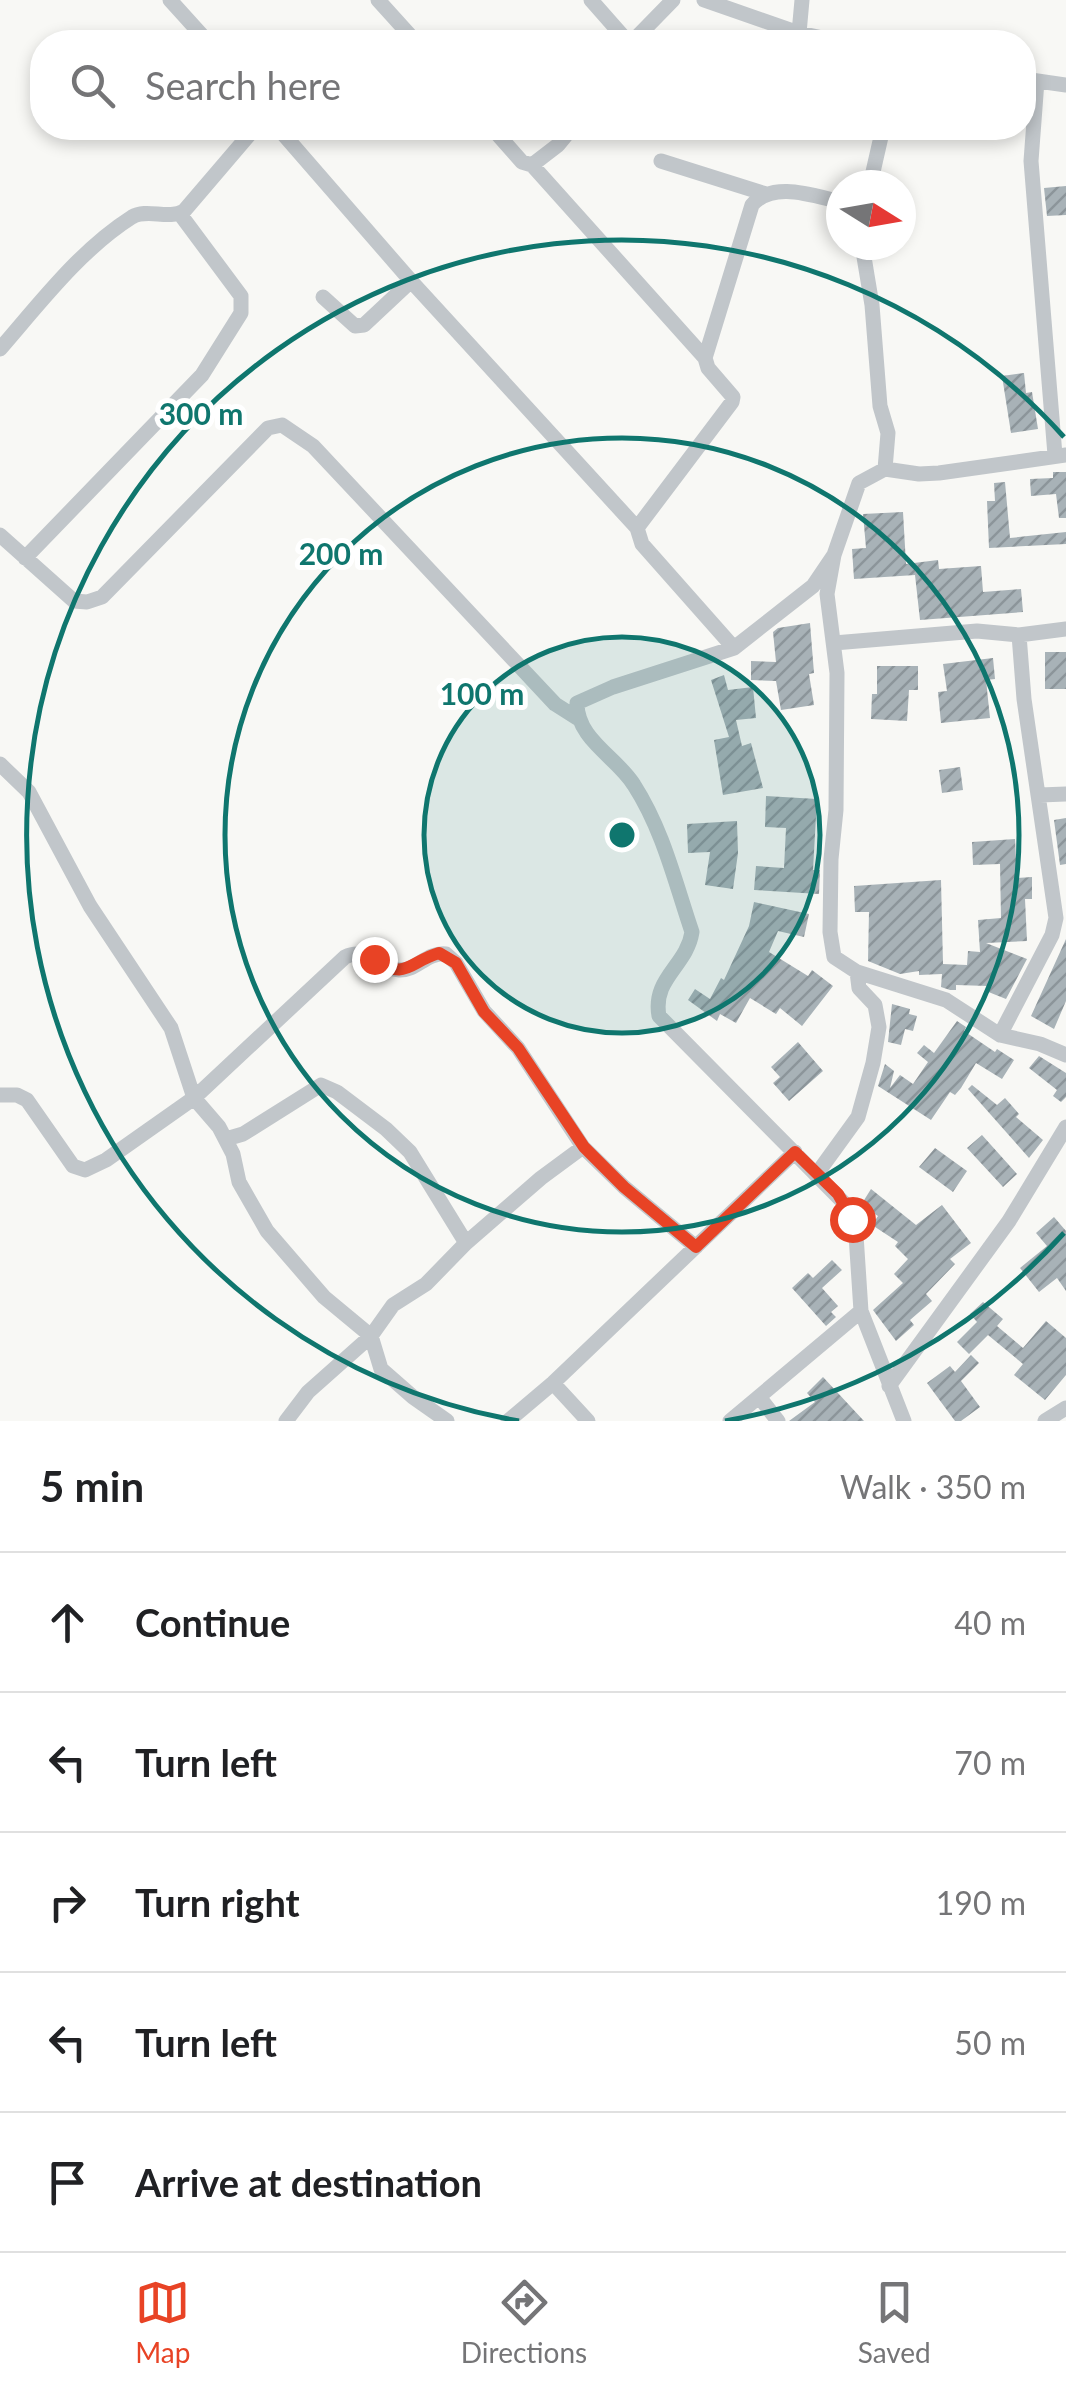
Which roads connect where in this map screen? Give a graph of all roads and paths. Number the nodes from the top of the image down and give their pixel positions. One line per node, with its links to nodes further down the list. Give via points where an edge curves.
1 (170, 0): 7 (street)
2 (378, 0): 8 (street)
3 (591, 0): 9 (street)
4 (672, 0): 10 (street)
5 (704, 0): 11 (street)
6 (802, 0): 12 (street)
7 (197, 30)
8 (405, 30)
9 (619, 30)
10 (642, 30)
11 (790, 30)
12 (799, 30)
13 (1036, 81): 14 (street)
14 (1066, 86)
15 (244, 140): 26 (street)
16 (288, 140): 28 (street)
17 (503, 140): 22 (street)
18 (563, 140): 22 (street)
19 (880, 140): 23 (street)
20 (1031, 140): 32 (street)
21 (661, 162): 24 (street)
22 (532, 165): 31 (street)
23 (873, 170)
24 (766, 194): 25 (street); 31 (street, via 747,216)
25 (826, 199)
26 (180, 214): 30 (street, via 133,216 74,266); 37 (street, via 241,296 241,313 202,376)
27 (864, 260): 33 (street, via 888,433)
28 (411, 281): 29 (street, via 364,325 355,326); 34 (street)
29 (324, 296)
30 (0, 349)
31 (705, 358): 34 (street, via 732,402)
32 (1060, 455): 33 (street, via 919,474)
33 (885, 469): 36 (street, via 859,483)
34 (638, 528): 41 (street, via 642,544)
35 (0, 535): 37 (street)
36 (834, 556): 40 (street, via 827,594); 41 (street, via 813,586)
37 (25, 558): 42 (street, via 74,601 102,597 268,428 282,425 313,446 555,704)
38 (1066, 629): 39 (street)
39 (1020, 635): 40 (street, via 977,631); 45 (street)
40 (834, 643): 46 (street, via 830,932 834,957)
41 (734, 648): 42 (street, via 613,686 578,703)
42 (578, 718): 54 (street, via 632,780 656,821 692,932 656,1001 659,1016)
43 (0, 764): 50 (street, via 29,792 90,906 171,1028)
44 (1066, 794): 45 (street)
45 (1040, 795): 47 (street, via 1055,926)
46 (857, 972): 47 (street, via 946,1000); 55 (street, via 877,1016 873,1063 858,1117)
47 (1000, 1034): 48 (street)
48 (1066, 1055)
49 (0, 1095): 50 (street, via 27,1100 73,1166 85,1170)
50 (194, 1098): 52 (street); 53 (street, via 345,957 363,953 392,970 408,970 439,953 456,963)
51 (1066, 1128): 61 (street, via 1009,1221)
52 (226, 1139): 56 (street, via 321,1085 410,1152); 59 (street, via 239,1182 267,1231 324,1297)
53 (584, 1147): 56 (street); 57 (street)
54 (795, 1152): 55 (street); 57 (street)
55 (816, 1175): 58 (street, via 852,1219)
56 (466, 1243): 59 (street, via 426,1284 393,1305)
57 (696, 1247): 60 (street)
58 (861, 1311): 61 (street); 62 (street)
59 (370, 1336): 64 (street); 65 (street, via 381,1368)
60 (553, 1383): 66 (street); 67 (street)
61 (890, 1386): 70 (street)
62 (760, 1398): 68 (street); 69 (street)
63 (1066, 1408): 71 (street)
64 (286, 1421)
65 (447, 1421)
66 (508, 1421)
67 (588, 1421)
68 (730, 1421)
69 (778, 1421)
70 (904, 1421)
71 (1045, 1421)

